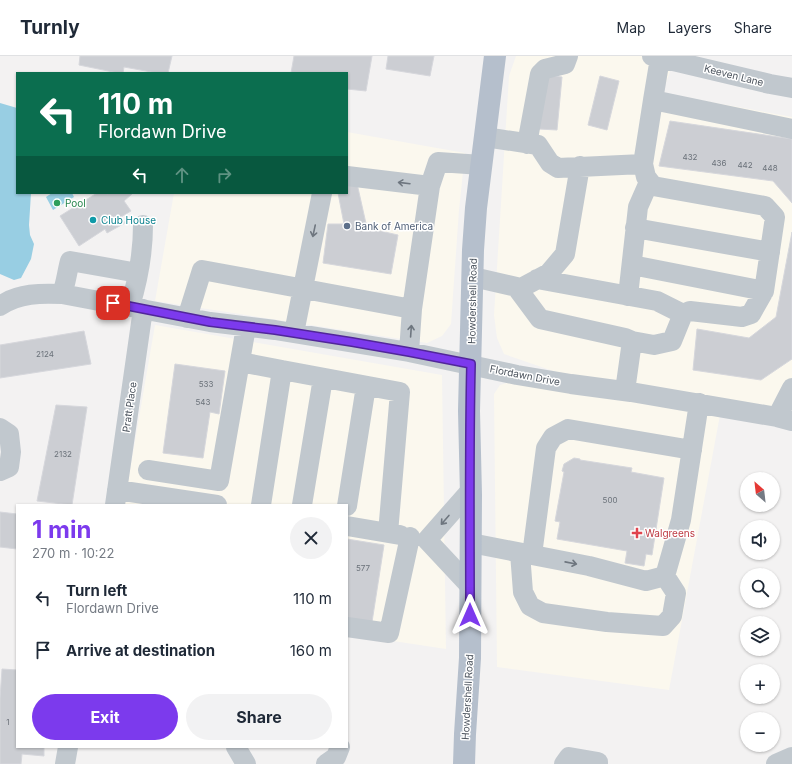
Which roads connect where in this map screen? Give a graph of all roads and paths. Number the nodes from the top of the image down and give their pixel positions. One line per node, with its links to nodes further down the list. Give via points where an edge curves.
1 (495, 56): 7 (main road, Howdershell Road)
2 (568, 56): 8 (street, via 565,64 545,69 540,74)
3 (656, 57): 4 (street, Keeven Lane); 5 (street)
4 (792, 88)
5 (653, 100): 6 (street); 11 (street)
6 (792, 129)
7 (485, 137): 8 (street); 9 (main road, Howdershell Road)
8 (527, 144): 10 (street, via 538,145 550,163 558,168)
9 (482, 165): 13 (street, via 438,162); 20 (main road, Howdershell Road, via 473,250)
10 (580, 166): 11 (street); 21 (street, via 565,254 549,273)
11 (646, 173): 16 (street); 17 (street, via 653,186 765,206 776,217)
12 (348, 176): 13 (street, one-way to 12)
13 (430, 186): 29 (street)
14 (322, 194): 23 (street, one-way to 23)
15 (143, 226): 19 (street, Pratt Place)
16 (636, 228): 17 (street); 18 (street)
17 (770, 252): 24 (street)
18 (632, 265): 24 (street); 26 (street)
19 (138, 273): 25 (street, via 70,261); 28 (street, Pratt Place)
20 (473, 277): 22 (street); 37 (main road, Howdershell Road)
21 (537, 279): 22 (street); 26 (street)
22 (517, 288): 34 (street, via 540,320 626,338)
23 (303, 289): 29 (street); 31 (street, via 202,270); 33 (street)
24 (764, 291): 30 (street, via 752,314 742,316 690,311)
25 (62, 294): 27 (street, Flordawn Drive, via 39,293 20,297); 28 (street, Flordawn Drive)
26 (628, 296): 30 (street, via 657,301)
27 (0, 306)
28 (136, 308): 31 (street, Flordawn Drive); 51 (street, Pratt Place)
29 (412, 309): 35 (street, one-way to 29)
30 (684, 314): 34 (street, via 672,341 654,345)
31 (187, 318): 32 (street, Flordawn Drive)
32 (246, 327): 33 (street, Flordawn Drive); 36 (street)
33 (294, 333): 35 (street, Flordawn Drive)
34 (632, 342): 42 (street)
35 (409, 352): 37 (street, Flordawn Drive)
36 (240, 362): 38 (street); 49 (street)
37 (471, 364): 42 (street, Flordawn Drive, via 517,375); 50 (main road, Howdershell Road)
38 (282, 370): 39 (street); 55 (street)
39 (323, 378): 40 (street); 56 (street)
40 (366, 386): 57 (street); 59 (street, via 400,392)
41 (792, 388): 44 (street)
42 (625, 391): 43 (street, Flordawn Drive)
43 (699, 403): 44 (street, Flordawn Drive); 46 (street)
44 (784, 419)
45 (0, 428): 48 (street, via 9,434 11,452 9,467)
46 (692, 450): 62 (street, via 568,429 553,438 546,448); 63 (street, via 681,520)
47 (148, 470): 49 (street)
48 (0, 471)
49 (220, 481): 54 (street)
50 (471, 490): 60 (street, one-way to 60); 61 (main road, Howdershell Road)
51 (116, 498): 52 (street)
52 (153, 500): 53 (street)
53 (204, 504)
54 (217, 504)
55 (260, 504)
56 (302, 504)
57 (347, 504)
58 (348, 526): 59 (street)
59 (388, 533): 60 (street)
60 (419, 538): 64 (street); 65 (street, via 389,633)
61 (470, 543): 62 (street); 64 (main road, Howdershell Road)
62 (526, 554): 63 (street, one-way to 63, via 589,566 646,581); 63 (street, via 523,592 530,606 543,613 606,622 663,626 672,616 676,593)
63 (665, 576)
64 (470, 586): 70 (main road, Howdershell Road, via 470,658)
65 (348, 627)
66 (68, 748): 68 (street)
67 (340, 748): 69 (street, via 336,757)
68 (65, 764)
69 (326, 764)
70 (464, 764)
71 (564, 764): 72 (street, via 569,757)
72 (598, 764)

